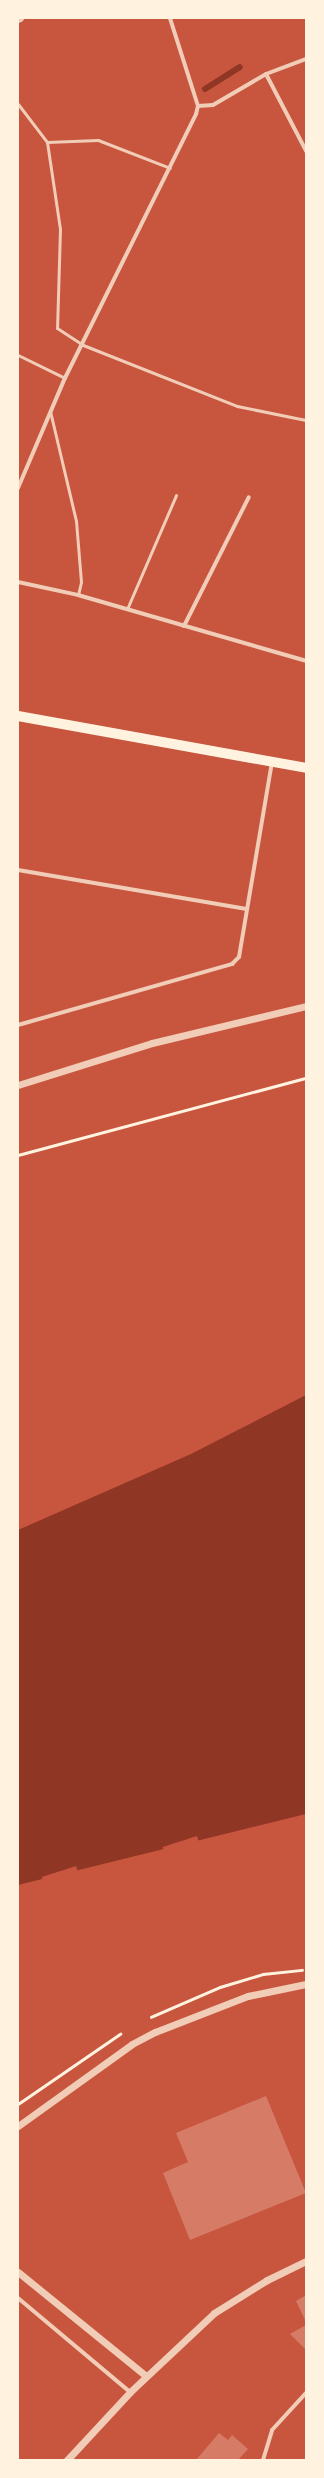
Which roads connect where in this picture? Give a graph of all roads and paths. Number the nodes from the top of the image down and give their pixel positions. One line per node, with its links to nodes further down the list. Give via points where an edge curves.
1 (170, 18): 5 (street)
2 (306, 59): 3 (street)
3 (266, 74): 5 (street, via 213,105); 7 (street)
4 (18, 104): 6 (lane)
5 (198, 106): 8 (street)
6 (47, 142): 8 (lane, via 98,140); 9 (lane, via 60,229 57,328)
7 (306, 151)
8 (170, 168): 9 (street)
9 (83, 345): 11 (street); 13 (lane, via 236,406)
10 (18, 355): 11 (lane)
11 (65, 378): 12 (street)
12 (50, 410): 14 (street); 18 (lane, via 76,521 81,582)
13 (306, 420)
14 (18, 488)
15 (176, 495): 19 (lane)
16 (249, 496): 20 (street)
17 (18, 582): 18 (street)
18 (78, 595): 19 (street)
19 (127, 609): 20 (street)
20 (184, 626): 21 (street)
21 (306, 661)
22 (18, 716): 23 (main road)
23 (272, 762): 24 (main road); 26 (street)
24 (306, 768)
25 (18, 870): 26 (street)
26 (248, 909): 28 (street, via 239,957 232,964)
27 (306, 1006): 30 (street, via 152,1043)
28 (18, 1025)
29 (306, 1078): 31 (path)
30 (18, 1085)
31 (18, 1155)
32 (306, 1984): 35 (street, via 248,1996 155,2032 132,2044)
33 (124, 2031): 34 (path)
34 (18, 2104)
35 (18, 2126)
36 (306, 2261): 39 (street, via 267,2280 214,2314)
37 (18, 2272): 39 (street)
38 (18, 2298): 40 (street)
39 (146, 2376): 40 (street)
40 (130, 2392): 42 (street)
41 (306, 2393): 43 (street, via 272,2430)
42 (67, 2460)
43 (263, 2460)

